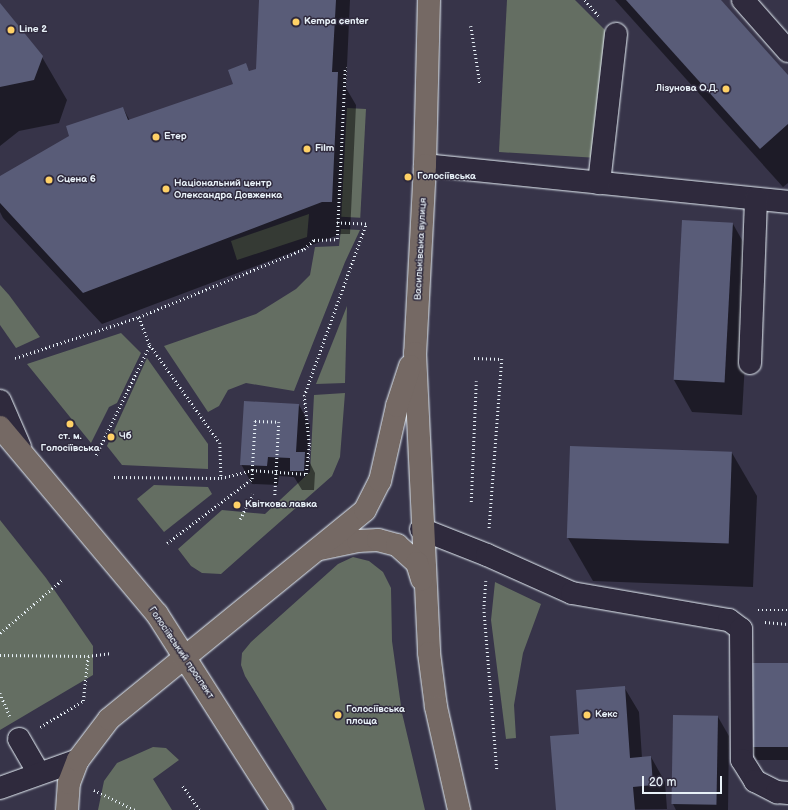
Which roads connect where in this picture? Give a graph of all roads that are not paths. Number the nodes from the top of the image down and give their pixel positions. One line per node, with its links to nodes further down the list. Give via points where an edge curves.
1 (429, 0): 5 (main road, Васильківська вулиця)
2 (743, 0): 4 (street)
3 (616, 34): 6 (street)
4 (788, 51)
5 (425, 165): 6 (street); 9 (main road, Васильківська вулиця)
6 (599, 183): 7 (street)
7 (756, 199): 8 (street); 10 (street)
8 (788, 202)
9 (414, 353): 14 (main road); 15 (main road, via 380,481 365,510)
10 (750, 364)
11 (0, 401): 13 (street, Голосіївський проспект)
12 (0, 427): 13 (main road, Голосіївський проспект)
13 (21, 450): 17 (main road, Голосіївський проспект, via 157,614)
14 (422, 529): 16 (main road); 22 (street, via 572,594 729,620 741,629 742,760 755,781 776,792)
15 (317, 550): 16 (main road, via 358,541 378,540 397,545 417,563); 17 (main road)
16 (426, 591): 25 (main road, via 436,707)
17 (185, 657): 19 (main road, via 109,719); 24 (main road, Голосіївський проспект)
18 (19, 739): 20 (street)
19 (78, 760): 20 (street); 23 (main road, via 69,783)
20 (39, 773): 21 (street)
21 (0, 788)
22 (788, 793)
23 (66, 810)
24 (282, 810)
25 (459, 810)

